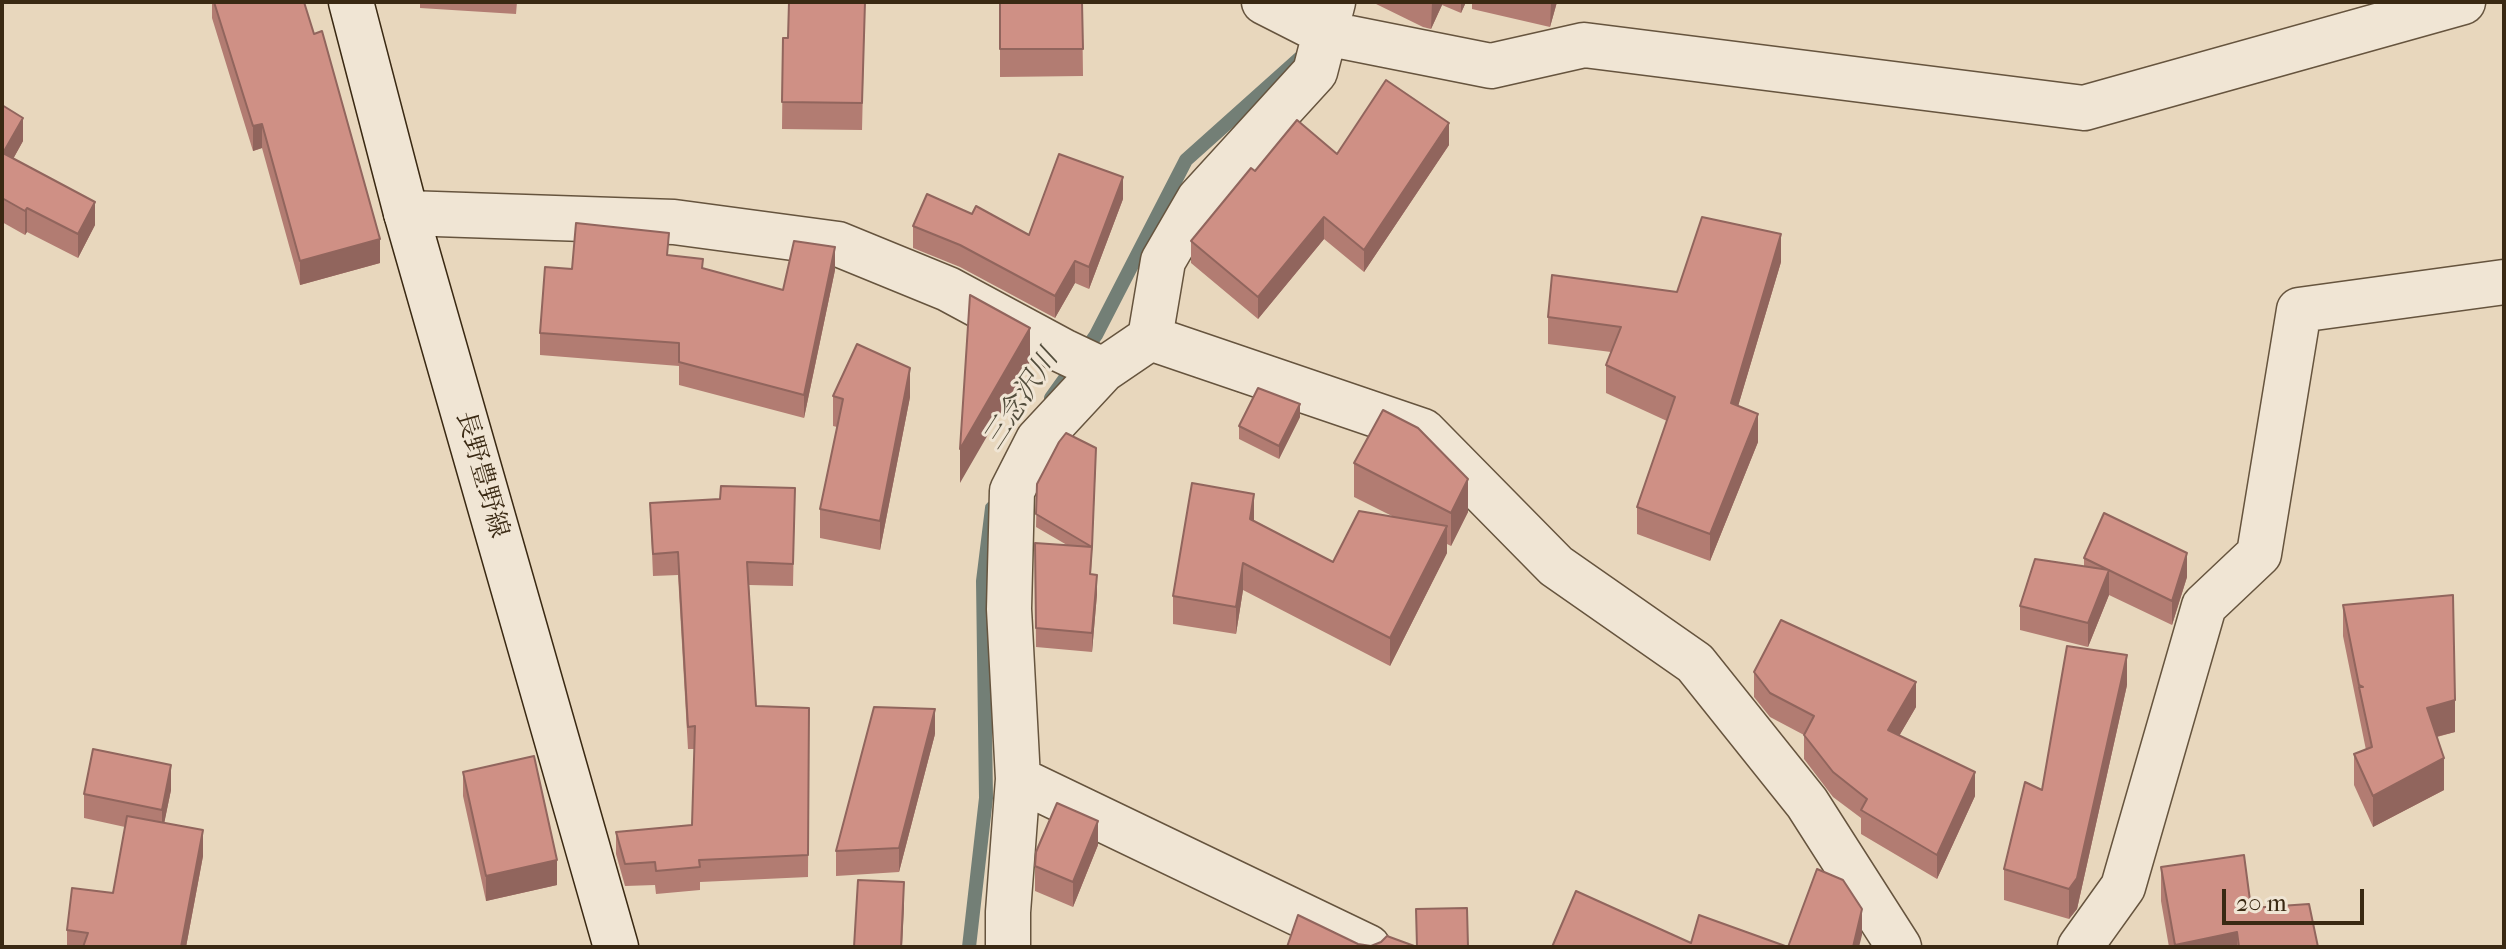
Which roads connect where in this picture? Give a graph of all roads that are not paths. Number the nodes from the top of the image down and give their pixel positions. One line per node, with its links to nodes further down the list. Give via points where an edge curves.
1 (351, 2): 5 (street, 長野豊野線)
2 (1264, 2): 4 (street)
3 (2463, 2): 4 (street, via 2084,108 1584,45 1491,66)
4 (1329, 17): 7 (street, via 1315,72 1199,199 1170,248 1163,261)
5 (406, 213): 8 (street, via 674,222 838,244 948,289); 10 (street, 長野豊野線)
6 (2504, 282): 14 (street, via 2299,310 2259,554 2204,606 2123,887)
7 (1150, 338): 8 (street); 13 (street, via 1423,431 1556,566 1695,663 1807,803)
8 (1086, 361): 9 (street, via 1012,491 1009,609)
9 (1018, 779): 11 (street); 12 (street)
10 (616, 947)
11 (1008, 947)
12 (1368, 947)
13 (1899, 947)
14 (2080, 947)

